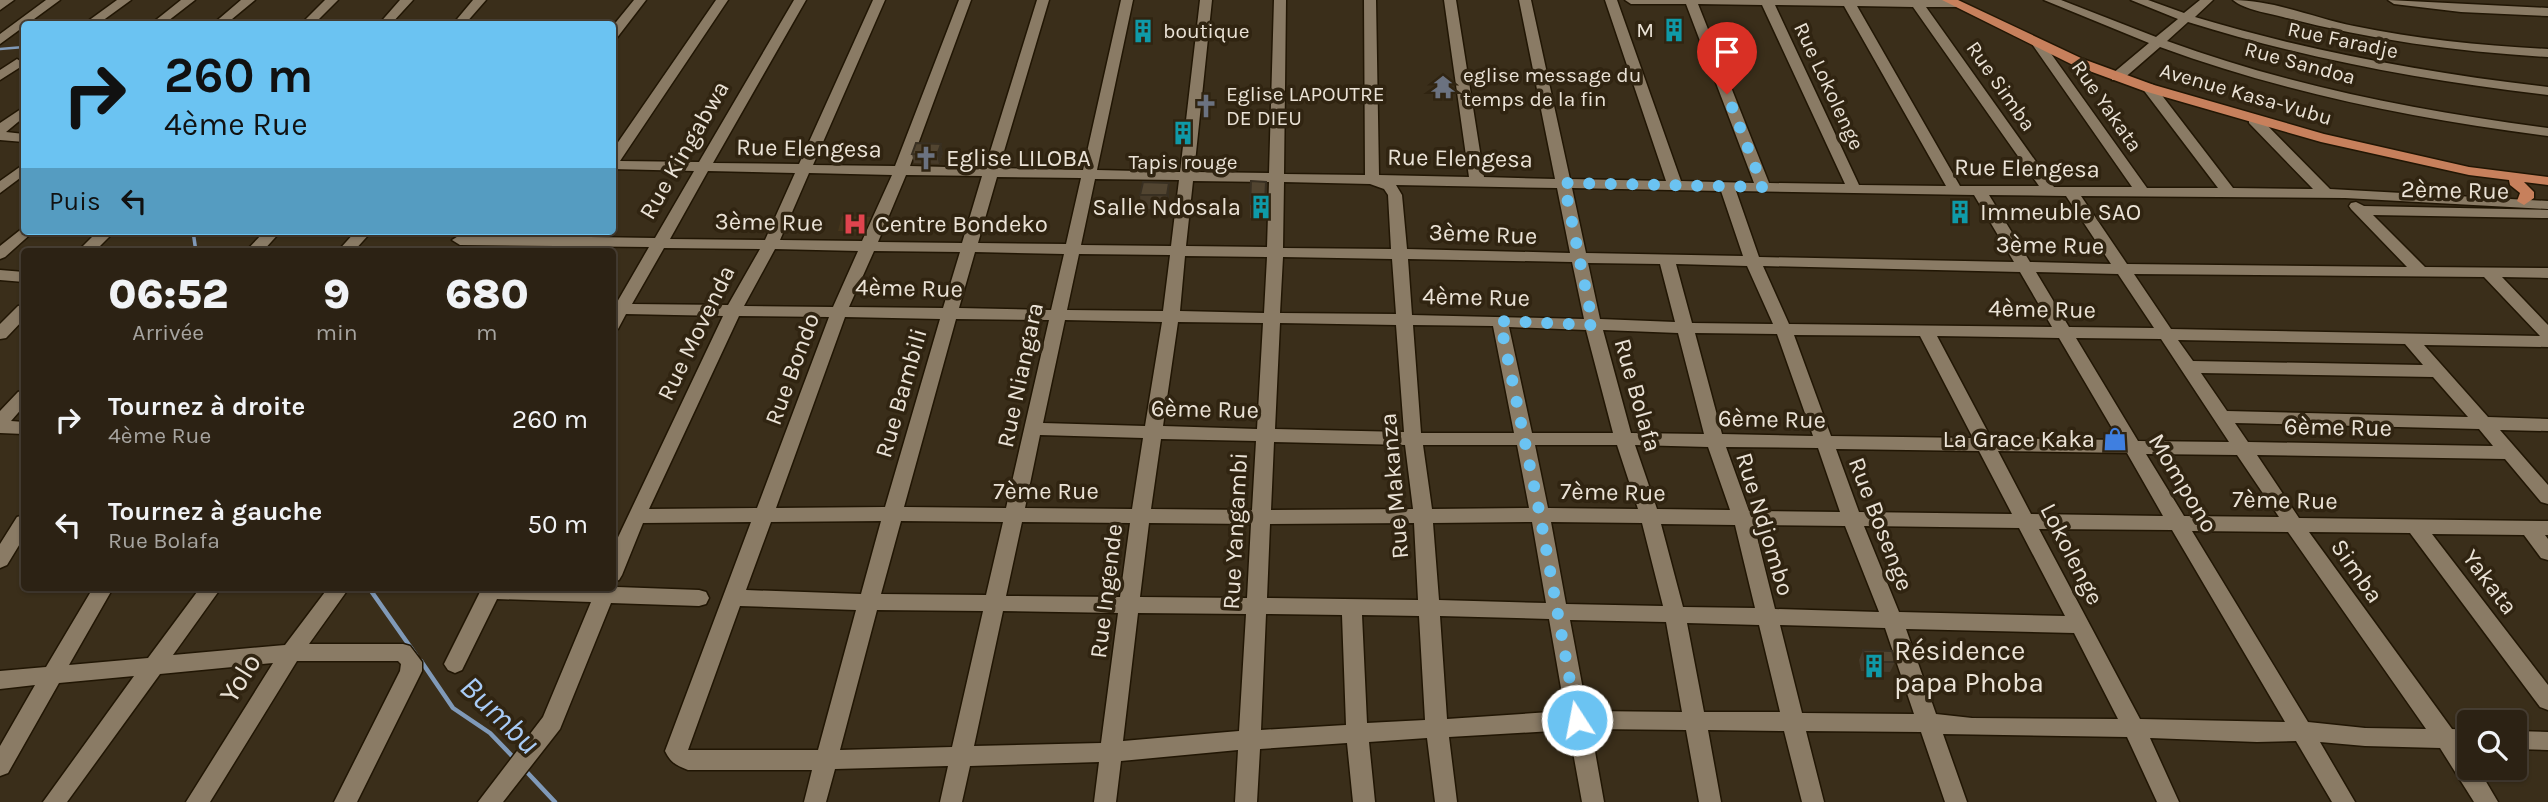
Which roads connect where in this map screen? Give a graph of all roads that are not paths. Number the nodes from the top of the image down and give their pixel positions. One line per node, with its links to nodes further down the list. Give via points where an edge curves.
1 (8, 0): 34 (street)
2 (54, 0): 38 (street)
3 (125, 0): 39 (street)
4 (189, 0): 40 (street)
5 (249, 0): 41 (street)
6 (332, 0): 42 (street)
7 (407, 0): 43 (street)
8 (480, 0): 44 (street)
9 (640, 0): 47 (street)
10 (722, 0): 63 (street)
11 (800, 0): 65 (street, Rue Kingabwa)
12 (879, 0): 67 (street, Rue Movenda)
13 (965, 0): 69 (street, Rue Bondo)
14 (1043, 0): 70 (street, Rue Bambili)
15 (1127, 0): 71 (street, Rue Niangara)
16 (1206, 0): 72 (street, Rue Ingende)
17 (1280, 0): 73 (street, Rue Yangambi)
18 (1370, 0): 74 (street)
19 (1450, 0): 75 (street)
20 (1525, 0): 78 (street, Rue Bolafa)
21 (1611, 0): 79 (street)
22 (1631, 0): 29 (street)
23 (2050, 0): 50 (street, Rue Sandoa)
24 (2137, 0): 37 (street, Rue Faradje)
25 (2207, 0): 37 (street)
26 (2239, 0): 51 (street, via 2418,42)
27 (2394, 0): 35 (street)
28 (2517, 0): 35 (street)
29 (1690, 1): 30 (street); 81 (street)
30 (1767, 2): 32 (street); 83 (street, Rue Lokolenge)
31 (1951, 2): 33 (street); 49 (main road, Avenue Kasa-Vubu)
32 (1849, 4): 33 (street); 84 (street)
33 (1918, 5): 86 (street, Rue Simba)
34 (0, 6)
35 (2533, 11): 36 (street); 45 (street)
36 (2548, 12)
37 (2185, 18): 50 (street); 56 (street, Rue Faradje, via 2303,52 2467,83)
38 (26, 21)
39 (94, 21)
40 (161, 21)
41 (223, 21)
42 (310, 21)
43 (388, 21)
44 (462, 21)
45 (2548, 22)
46 (21, 24): 48 (street)
47 (616, 31)
48 (0, 40)
49 (2038, 44): 54 (main road, Avenue Kasa-Vubu); 88 (street, Rue Yakata)
50 (2158, 44): 54 (street); 60 (street, Rue Sandoa, via 2355,100)
51 (2548, 53)
52 (17, 63): 53 (street)
53 (0, 76)
54 (2117, 78): 55 (main road, Avenue Kasa-Vubu)
55 (2149, 88): 58 (main road, Avenue Kasa-Vubu); 89 (street)
56 (2548, 91)
57 (21, 113): 59 (street)
58 (2254, 120): 68 (main road, Avenue Kasa-Vubu); 91 (street)
59 (0, 130)
60 (2548, 132)
61 (0, 136): 62 (street)
62 (21, 138)
63 (616, 157)
64 (616, 163): 65 (street, Rue Elengesa)
65 (704, 169): 67 (street, Rue Elengesa); 103 (street, Rue Kingabwa)
66 (21, 171): 82 (street)
67 (802, 171): 69 (street, Rue Elengesa); 104 (street, Rue Movenda)
68 (2469, 171): 76 (main road, Avenue Kasa-Vubu); 77 (main road)
69 (900, 173): 70 (street, Rue Elengesa); 105 (street, Rue Bondo)
70 (989, 174): 71 (street, Rue Elengesa); 109 (street, Rue Bambili)
71 (1087, 176): 72 (street, Rue Elengesa); 110 (street, Rue Niangara)
72 (1186, 178): 73 (street, Rue Elengesa); 111 (street, Rue Ingende)
73 (1278, 178): 74 (street, Rue Elengesa); 112 (street, Rue Yangambi)
74 (1372, 180): 75 (street, Rue Elengesa); 114 (street, Rue Makanza, via 1390,186 1395,195)
75 (1476, 181): 78 (street, Rue Elengesa)
76 (2548, 181)
77 (2515, 182): 90 (main road); 93 (main road, via 2526,192 2527,198)
78 (1564, 183): 79 (street, Rue Elengesa); 115 (street, Rue Bolafa)
79 (1675, 185): 80 (street, Rue Elengesa)
80 (1727, 186): 81 (street, Rue Elengesa); 117 (street, Rue Bosenge)
81 (1763, 187): 83 (street, Rue Elengesa)
82 (0, 189)
83 (1854, 189): 84 (street, Rue Elengesa)
84 (1955, 189): 85 (street, Rue Elengesa)
85 (1979, 190): 86 (street, Rue Elengesa); 118 (street, Mompono)
86 (2050, 191): 87 (street, Rue Elengesa)
87 (2071, 192): 88 (street, Rue Elengesa); 119 (street, Simba)
88 (2143, 192): 89 (street, Rue Elengesa)
89 (2228, 192): 91 (street, Rue Elengesa)
90 (2548, 192): 93 (street, via 2537,200)
91 (2326, 194): 92 (street, Rue Elengesa)
92 (2344, 194): 93 (street, Rue Elengesa); 95 (street)
93 (2520, 201): 94 (street)
94 (2548, 205)
95 (2361, 211): 96 (street, 2ème Rue); 120 (street)
96 (2548, 214)
97 (21, 235): 113 (street)
98 (103, 235): 106 (street)
99 (269, 235): 107 (street)
100 (360, 235): 108 (street)
101 (459, 241): 102 (street, 3ème Rue)
102 (566, 242): 103 (street, 3ème Rue)
103 (661, 244): 104 (street, 3ème Rue); 125 (street, Rue Kingabwa)
104 (770, 245): 105 (street, 3ème Rue); 126 (street, Rue Movenda)
105 (869, 246): 109 (street, 3ème Rue); 127 (street, Rue Bondo)
106 (89, 248)
107 (258, 248)
108 (349, 248)
109 (966, 248): 110 (street, 3ème Rue); 129 (street, Rue Bambili)
110 (1071, 250): 111 (street, 3ème Rue); 130 (street, Rue Niangara)
111 (1177, 251): 112 (street, 3ème Rue); 131 (street, Rue Ingende)
112 (1275, 253): 114 (street, 3ème Rue); 132 (street, Rue Yangambi)
113 (0, 254)
114 (1398, 254): 115 (street, 3ème Rue); 133 (street, Rue Makanza)
115 (1578, 260): 116 (street, 3ème Rue); 135 (street, Rue Bolafa)
116 (1667, 260): 117 (street, 3ème Rue); 136 (street, Rue Ndjombo)
117 (1753, 262): 118 (street, 3ème Rue); 137 (street, Rue Bosenge)
118 (2025, 266): 119 (street, 3ème Rue); 140 (street, Mompono)
119 (2125, 270): 120 (street, 3ème Rue); 141 (street, Simba)
120 (2420, 271): 121 (street, 3ème Rue)
121 (2488, 272): 122 (street, 3ème Rue); 142 (street)
122 (2548, 273)
123 (0, 275): 124 (street)
124 (21, 277)
125 (617, 309): 126 (street, 4ème Rue)
126 (733, 311): 127 (street, 4ème Rue); 171 (street, Rue Movenda)
127 (839, 312): 129 (street, 4ème Rue); 167 (street, Rue Bondo)
128 (21, 313): 139 (street)
129 (949, 313): 130 (street, 4ème Rue); 166 (street, Rue Bambili)
130 (1058, 315): 131 (street, 4ème Rue); 153 (street, Rue Niangara)
131 (1171, 316): 132 (street, 4ème Rue); 154 (street, Rue Ingende)
132 (1271, 318): 133 (street, 4ème Rue); 155 (street, Rue Yangambi)
133 (1405, 320): 134 (street, 4ème Rue); 156 (street, Rue Makanza)
134 (1500, 321): 135 (street, 4ème Rue); 158 (street)
135 (1593, 325): 136 (street, 4ème Rue); 157 (street, Rue Bolafa)
136 (1686, 328): 137 (street, 4ème Rue); 159 (street, Rue Ndjombo)
137 (1784, 330): 138 (street, 4ème Rue); 160 (street, Rue Bosenge)
138 (1926, 332): 140 (street, 4ème Rue); 161 (street, Lokolenge)
139 (0, 334)
140 (2066, 334): 141 (street, 4ème Rue); 162 (street, Mompono)
141 (2165, 334): 143 (street, 4ème Rue); 145 (street, Simba)
142 (2548, 335)
143 (2409, 338): 144 (street, 4ème Rue); 146 (street)
144 (2548, 342)
145 (2189, 367): 146 (street); 148 (street, Simba)
146 (2438, 371): 149 (street)
147 (21, 400): 150 (street)
148 (2221, 416): 149 (street); 163 (street, Simba)
149 (2484, 424): 151 (street); 164 (street)
150 (0, 425): 152 (street)
151 (2548, 425)
152 (21, 428)
153 (1033, 429): 154 (street, 6ème Rue); 168 (street, Rue Niangara)
154 (1154, 433): 155 (street, 6ème Rue); 172 (street, Rue Ingende)
155 (1265, 435): 156 (street, 6ème Rue); 173 (street, Rue Yangambi)
156 (1413, 439): 158 (street, 6ème Rue); 169 (street, Rue Makanza)
157 (1623, 439): 158 (street, 6ème Rue); 159 (street, 6ème Rue); 174 (street, Rue Bolafa)
158 (1524, 440): 170 (street)
159 (1714, 442): 160 (street, 6ème Rue); 175 (street, Rue Ndjombo)
160 (1825, 444): 161 (street, 6ème Rue); 176 (street, Rue Bosenge)
161 (1986, 445): 162 (street, 6ème Rue); 177 (street, Lokolenge)
162 (2134, 449): 163 (street, 6ème Rue); 178 (street, Mompono)
163 (2244, 451): 164 (street, 6ème Rue); 179 (street, Simba)
164 (2509, 453): 165 (street)
165 (2544, 488)
166 (892, 513): 167 (street, 7ème Rue); 168 (street, 7ème Rue); 194 (street, Rue Bambili)
167 (765, 515): 171 (street, 7ème Rue); 193 (street, Rue Bondo)
168 (1015, 515): 172 (street, 7ème Rue); 195 (street, Rue Niangara)
169 (1423, 515): 170 (street, 7ème Rue); 173 (street, 7ème Rue); 199 (street, Rue Makanza)
170 (1540, 515): 174 (street, 7ème Rue); 200 (street)
171 (636, 516): 185 (street, Rue Movenda)
172 (1140, 516): 173 (street, 7ème Rue); 196 (street, Rue Ingende)
173 (1261, 517): 197 (street, Rue Yangambi)
174 (1650, 517): 175 (street, 7ème Rue); 201 (street, Rue Bolafa)
175 (1743, 519): 176 (street, 7ème Rue); 202 (street, Rue Ndjombo)
176 (1852, 519): 177 (street, 7ème Rue); 203 (street, Rue Bosenge)
177 (2026, 520): 178 (street, 7ème Rue); 204 (street, Lokolenge)
178 (2178, 523): 179 (street, 7ème Rue); 217 (street, Mompono)
179 (2293, 524): 180 (street, 7ème Rue); 219 (street, Simba)
180 (2416, 527): 181 (street, 7ème Rue); 210 (street, Yakata)
181 (2538, 528): 183 (street)
182 (13, 532): 184 (street)
183 (2548, 553)
184 (0, 560)
185 (616, 566)
186 (616, 587): 192 (street)
187 (101, 591): 208 (street)
188 (209, 591): 206 (street)
189 (337, 591): 205 (street, Yolo)
190 (490, 591): 207 (street)
191 (606, 591): 231 (street, Rue Movenda, via 552,722)
192 (699, 598)
193 (732, 598): 194 (street); 226 (street, Rue Bondo, via 677,751 688,760)
194 (867, 602): 195 (street); 226 (street, Rue Bambili)
195 (996, 602): 196 (street); 225 (street, Rue Niangara)
196 (1128, 605): 197 (street); 224 (street, Rue Ingende)
197 (1256, 606): 198 (street); 221 (street, Rue Yangambi)
198 (1352, 608): 199 (street); 218 (street)
199 (1429, 608): 200 (street); 216 (street, Rue Makanza)
200 (1557, 613): 201 (street); 211 (street)
201 (1675, 613): 202 (street); 212 (street, Rue Bolafa)
202 (1768, 618): 203 (street); 213 (street, Rue Ndjombo)
203 (1893, 622): 204 (street); 214 (street, Rue Bosenge)
204 (2080, 625): 215 (street, Lokolenge)
205 (291, 653): 206 (street); 229 (street, Yolo); 230 (street, via 402,652 412,662)
206 (153, 664): 208 (street); 228 (street)
207 (455, 664)
208 (50, 678): 209 (street); 227 (street)
209 (0, 680)
210 (2548, 701)
211 (1577, 720): 212 (street); 216 (street); 238 (street)
212 (1694, 723): 213 (street); 239 (street, Rue Bolafa)
213 (1795, 723): 214 (street); 240 (street, Rue Ndjombo)
214 (1928, 723): 215 (street); 241 (street, Rue Bosenge)
215 (2134, 728): 217 (street); 242 (street, Lokolenge)
216 (1437, 730): 218 (street); 237 (street, Rue Makanza)
217 (2302, 732): 219 (street); 243 (street, Mompono)
218 (1357, 735): 221 (street); 236 (street)
219 (2446, 739): 220 (street); 244 (street, Simba)
220 (2457, 739)
221 (1247, 740): 224 (street); 235 (street, Rue Yangambi)
222 (2527, 740): 223 (street)
223 (2548, 741)
224 (1110, 752): 225 (street); 234 (street, Rue Ingende)
225 (962, 755): 226 (street); 233 (street, Rue Niangara)
226 (826, 760): 232 (street, Rue Bambili)
227 (0, 766)
228 (54, 802)
229 (197, 802)
230 (345, 802)
231 (489, 802)
232 (815, 802)
233 (951, 802)
234 (1105, 802)
235 (1246, 802)
236 (1364, 802)
237 (1446, 802)
238 (1594, 802)
239 (1710, 802)
240 (1813, 802)
241 (1956, 802)
242 (2168, 802)
243 (2344, 802)
244 (2487, 802)

